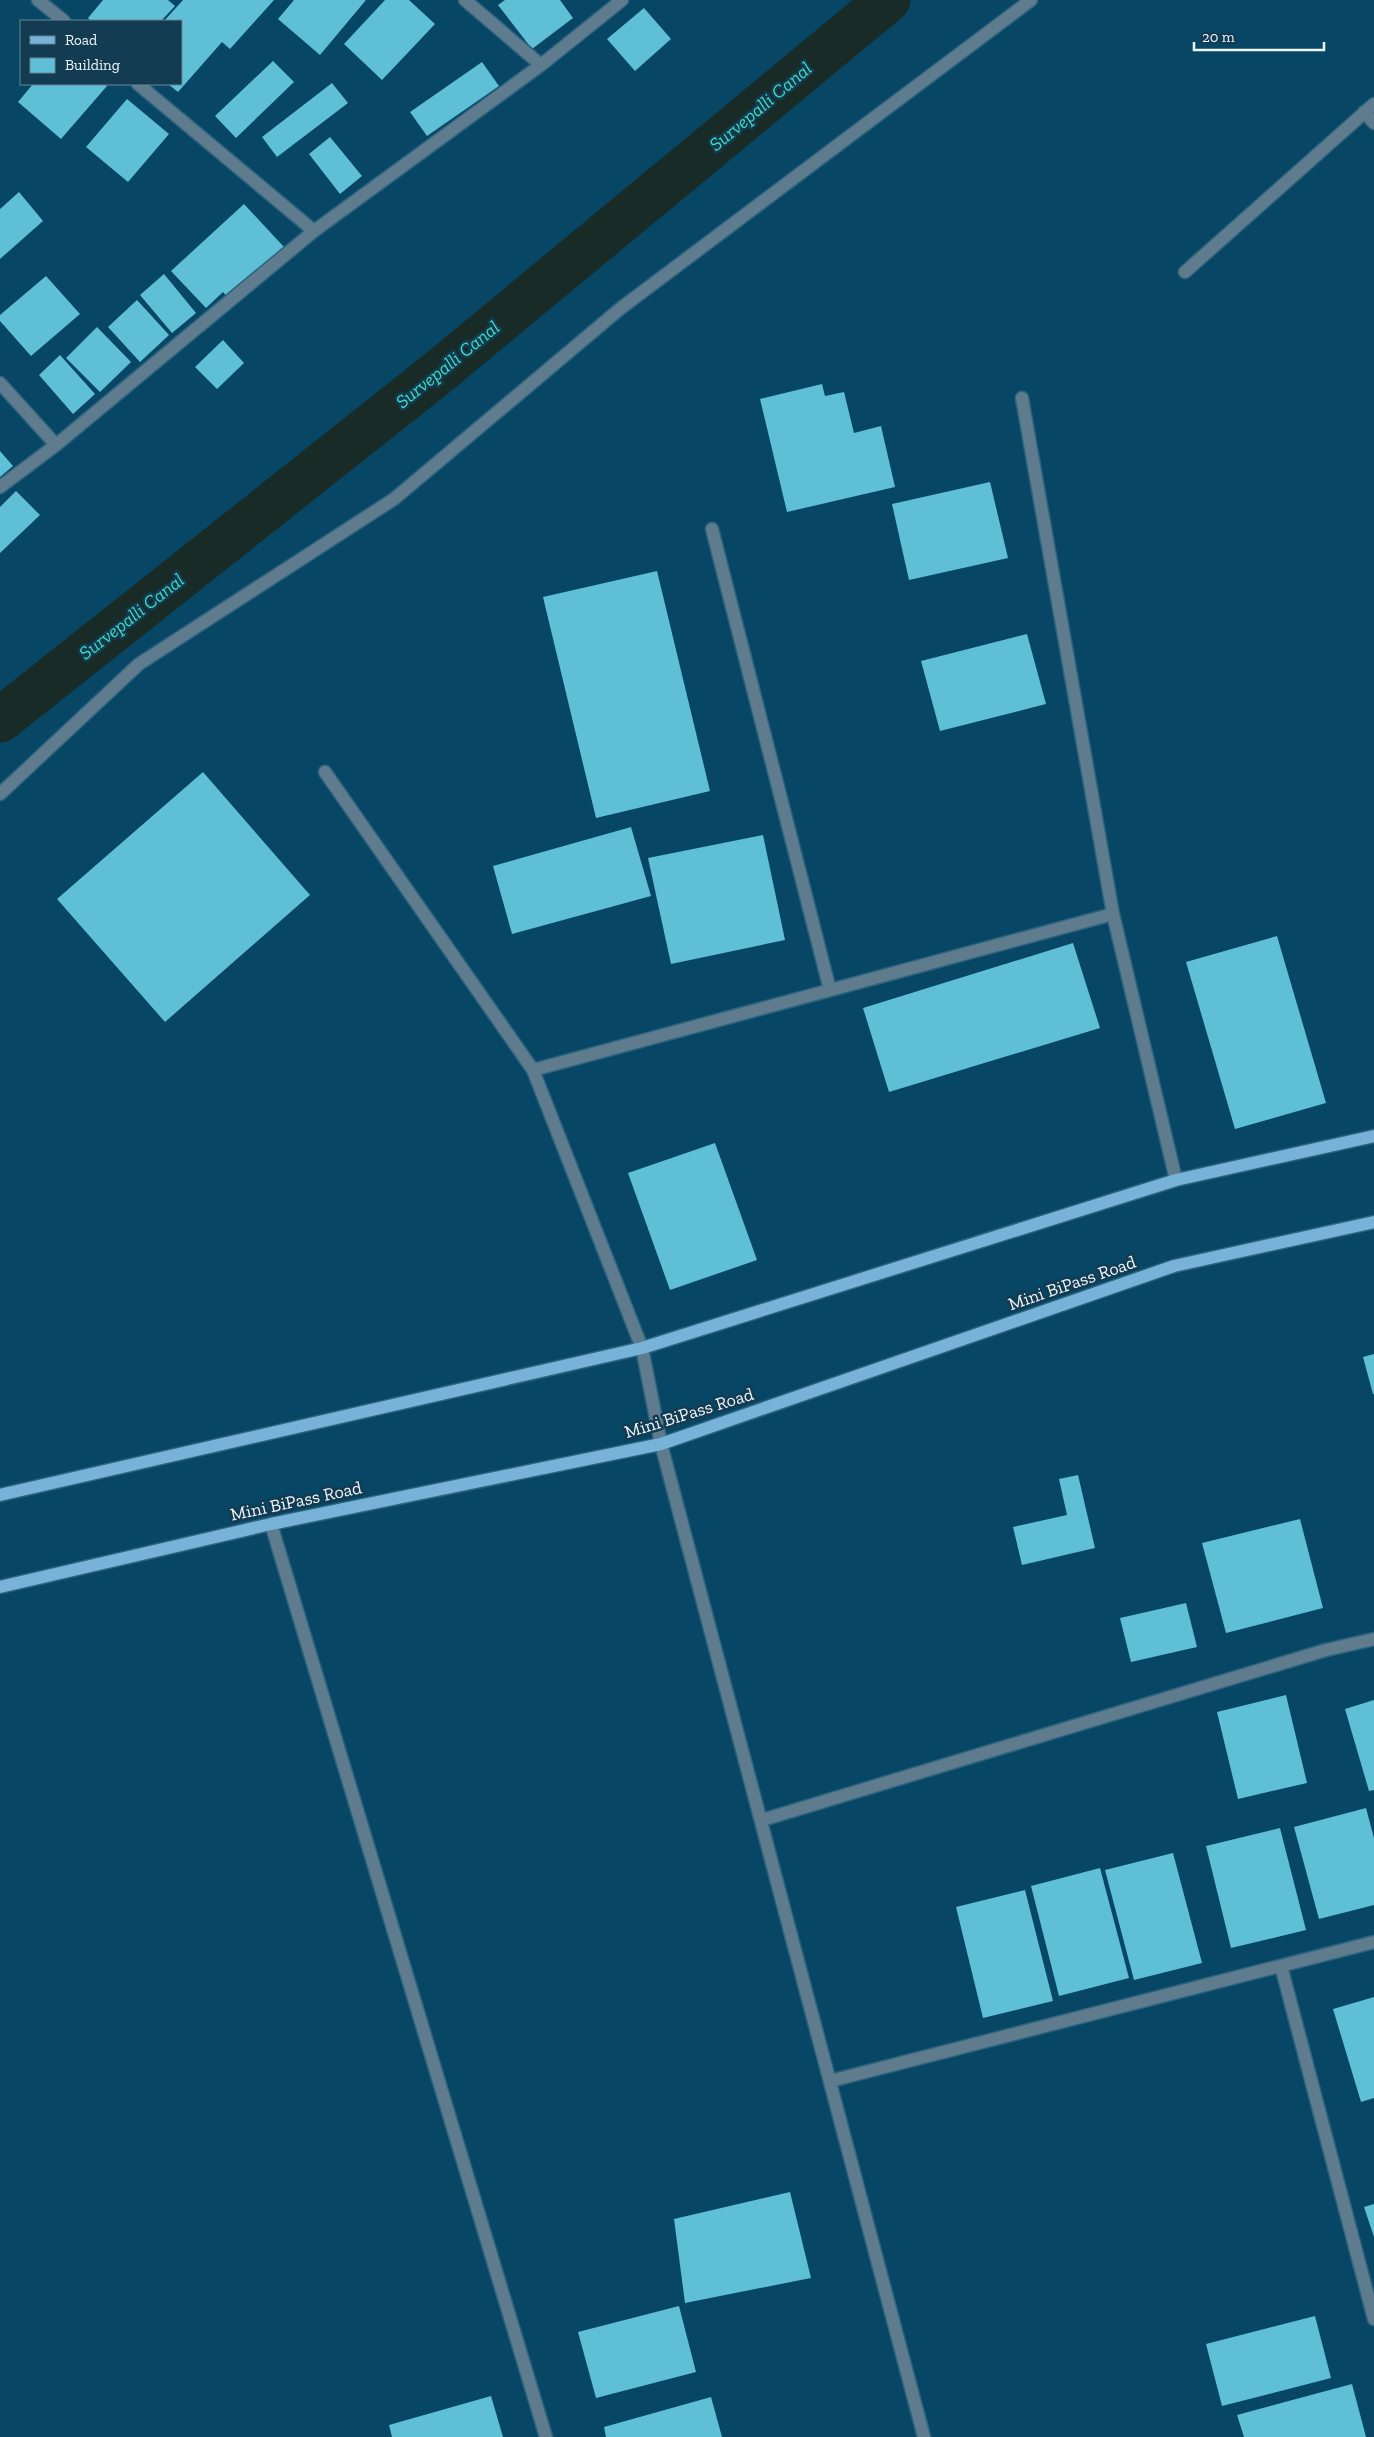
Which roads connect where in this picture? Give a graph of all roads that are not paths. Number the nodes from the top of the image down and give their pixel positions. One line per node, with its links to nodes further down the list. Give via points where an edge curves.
1 (38, 0): 5 (street)
2 (465, 0): 6 (street)
3 (622, 0): 6 (street)
4 (1031, 0): 18 (street, via 621,308 394,499 139,664)
5 (63, 20)
6 (541, 65): 10 (street)
7 (139, 85): 10 (street)
8 (1369, 108): 9 (street); 11 (street)
9 (1374, 123)
10 (314, 231): 14 (street)
11 (1185, 272)
12 (0, 383): 14 (street)
13 (1022, 398): 19 (street)
14 (56, 445): 15 (street)
15 (0, 487)
16 (712, 530): 20 (street)
17 (325, 772): 21 (street)
18 (0, 794)
19 (1113, 914): 20 (street); 23 (street)
20 (830, 990): 21 (street)
21 (533, 1070): 25 (street)
22 (1374, 1136): 23 (main road)
23 (1176, 1180): 25 (main road)
24 (1374, 1222): 26 (main road, Mini BiPass Road, via 1174,1266)
25 (642, 1348): 26 (street); 27 (main road)
26 (661, 1444): 28 (main road, Mini BiPass Road); 31 (street)
27 (0, 1496)
28 (271, 1524): 29 (main road, Mini BiPass Road); 36 (street)
29 (0, 1587)
30 (1374, 1639): 31 (street, via 1326,1650)
31 (762, 1820): 34 (street)
32 (1374, 1942): 33 (street)
33 (1281, 1966): 34 (street); 35 (street)
34 (830, 2081): 37 (street)
35 (1374, 2319)
36 (546, 2437)
37 (924, 2437)

